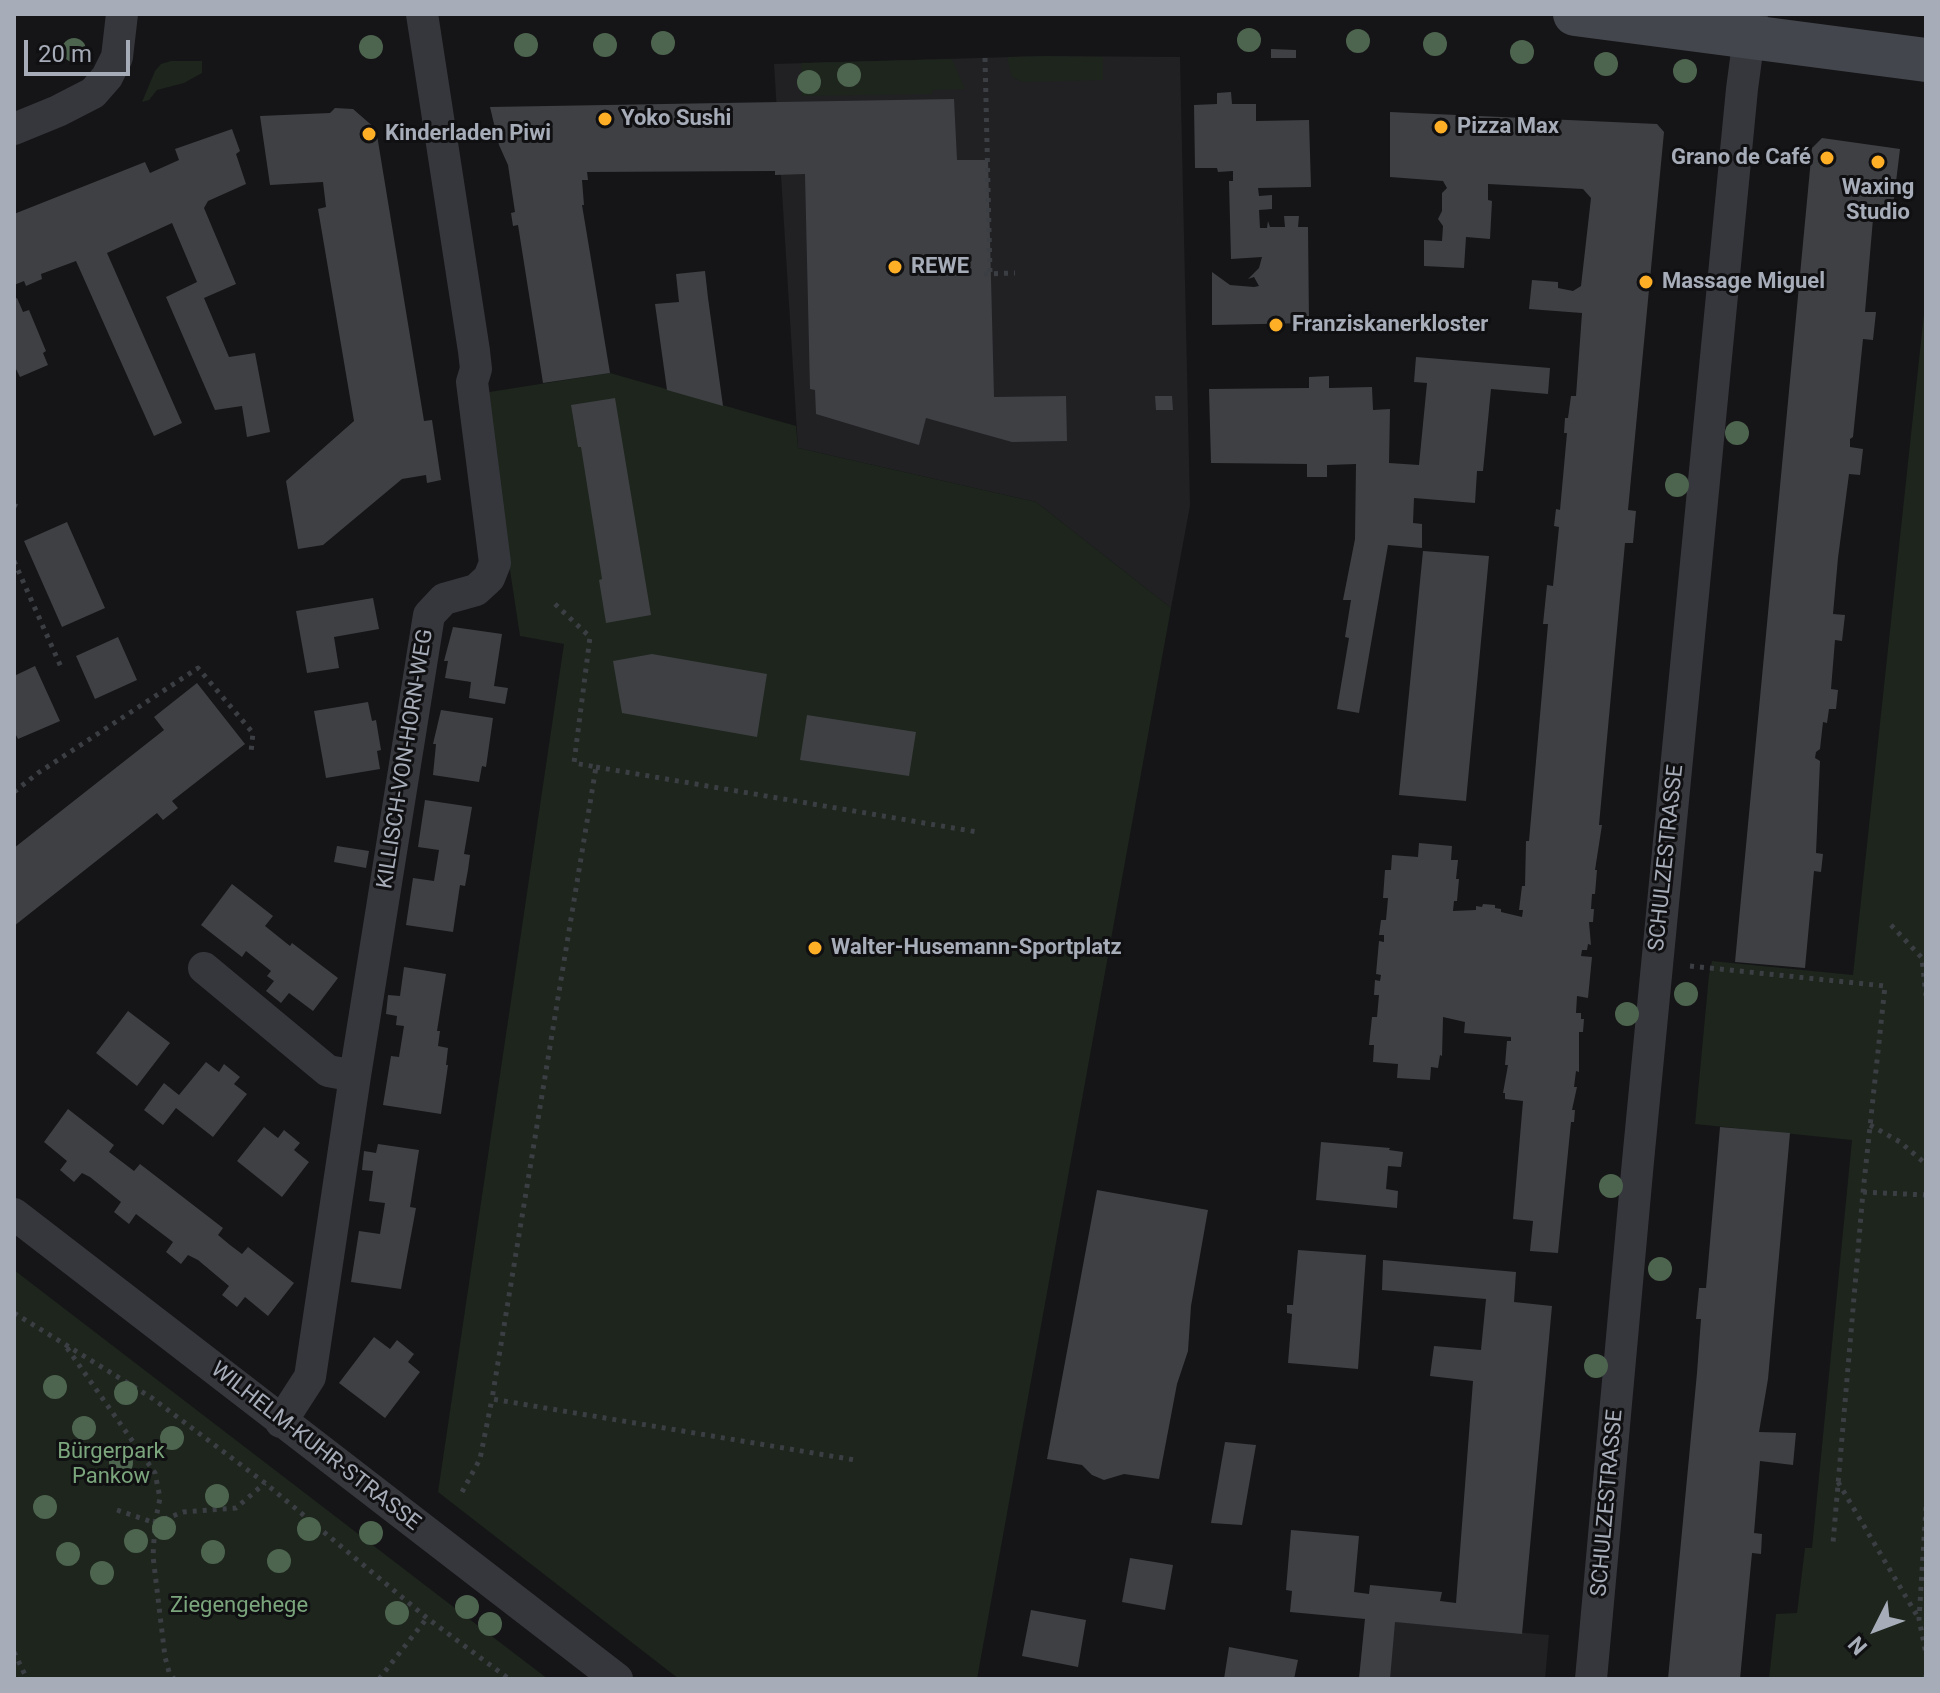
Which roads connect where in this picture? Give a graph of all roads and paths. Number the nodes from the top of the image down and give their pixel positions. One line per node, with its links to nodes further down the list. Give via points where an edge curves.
1 (122, 14): 7 (street, via 117,57 93,93)
2 (422, 14): 20 (street, KILLISCH-VON-HORN-WEG, via 474,351 472,382 495,563 476,590 444,599 429,615)
3 (1575, 14): 4 (main road)
4 (1750, 25): 6 (main road); 17 (street, SCHULZESTRASSE)
5 (985, 58): 8 (path, via 987,274)
6 (1926, 60)
7 (14, 129)
8 (1015, 273)
9 (14, 561): 11 (path)
10 (555, 604): 13 (path, via 590,637 574,763)
11 (61, 667)
12 (251, 752): 14 (path, via 253,733 198,668)
13 (596, 767): 15 (path); 28 (path)
14 (14, 792)
15 (977, 832)
16 (1891, 925): 19 (path, via 1922,958)
17 (1657, 962): 21 (path, via 1885,986); 48 (street, SCHULZESTRASSE)
18 (204, 968): 20 (street, via 328,1071)
19 (1926, 996)
20 (355, 1076): 29 (street, KILLISCH-VON-HORN-WEG, via 310,1377)
21 (1870, 1125): 22 (path); 23 (path)
22 (1926, 1164)
23 (1863, 1192): 24 (path); 31 (path)
24 (1926, 1195)
25 (14, 1214): 29 (street, WILHELM-KUHR-STRASSE)
26 (14, 1313): 27 (path)
27 (64, 1343): 32 (path, via 152,1398); 36 (path, via 155,1473 160,1498)
28 (492, 1399): 30 (path); 33 (path, via 480,1459)
29 (281, 1422): 47 (street, WILHELM-KUHR-STRASSE)
30 (855, 1460)
31 (1838, 1481): 37 (path); 39 (path)
32 (265, 1483): 36 (path, via 236,1508 183,1512); 38 (path)
33 (462, 1492)
34 (1926, 1507): 39 (path)
35 (117, 1510): 36 (path)
36 (155, 1523): 44 (path, via 153,1556 165,1657)
37 (1833, 1543)
38 (427, 1618): 45 (path); 46 (path)
39 (1919, 1619): 41 (path)
40 (14, 1652): 43 (path)
41 (1926, 1654)
42 (1926, 1672): 49 (path)
43 (27, 1679)
44 (174, 1679)
45 (379, 1679)
46 (509, 1679)
47 (617, 1679)
48 (1591, 1679)
49 (1926, 1679)

